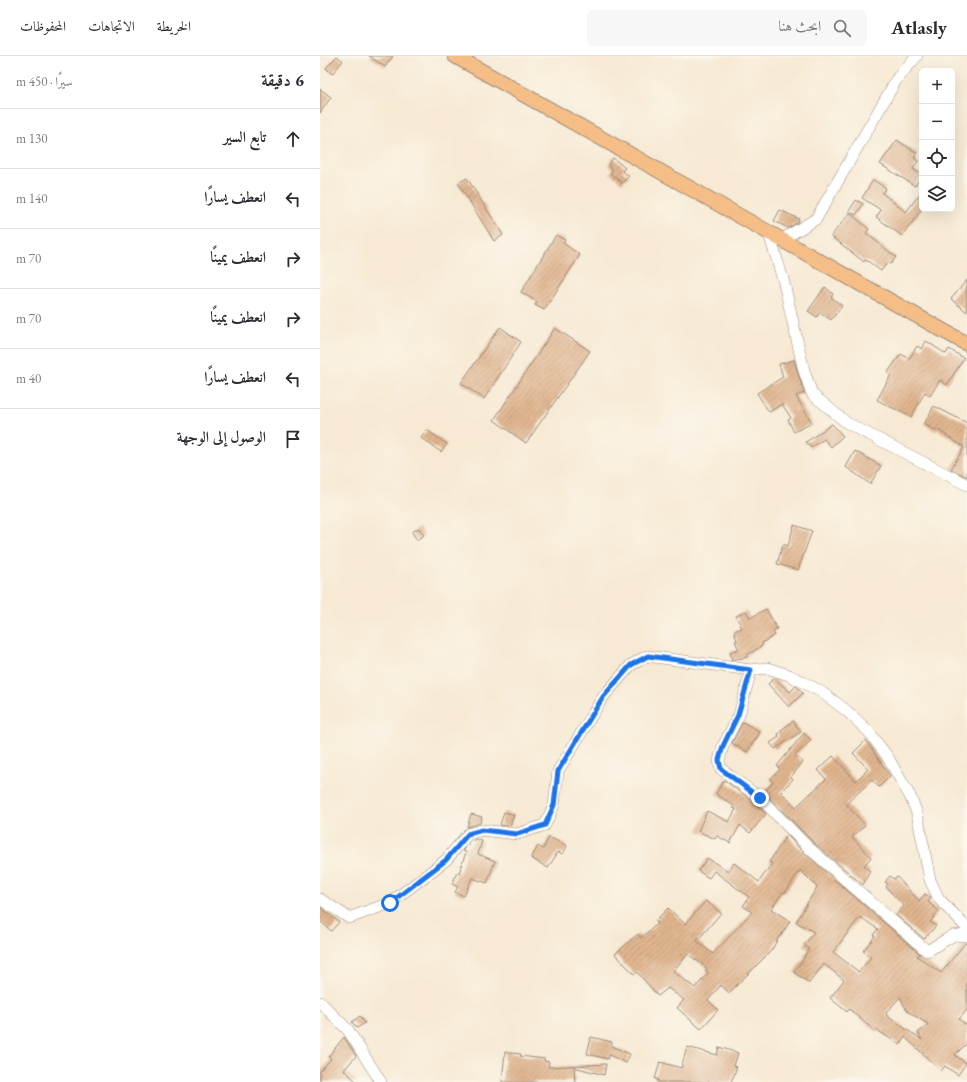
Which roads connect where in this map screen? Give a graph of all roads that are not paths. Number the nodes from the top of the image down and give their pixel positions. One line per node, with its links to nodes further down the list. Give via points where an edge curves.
1 (455, 56): 3 (main road)
2 (916, 56): 4 (street, via 898,77 816,219)
3 (768, 230): 4 (main road); 6 (street, via 812,394 847,423)
4 (783, 239): 5 (main road)
5 (967, 344)
6 (967, 485)
7 (751, 670): 8 (street, via 648,656 631,665 603,697 558,771 554,805 545,825 517,834 482,830 468,834 446,860 390,903 349,918); 9 (street, via 774,670 820,691 869,732 887,756 910,796 917,813 930,880 939,899); 10 (street, via 738,715 723,746 719,760 721,769 760,798 808,848 927,951 954,935)
8 (320, 899)
9 (967, 928)
10 (967, 936)
11 (320, 1002): 12 (street, via 348,1030)
12 (381, 1082)

